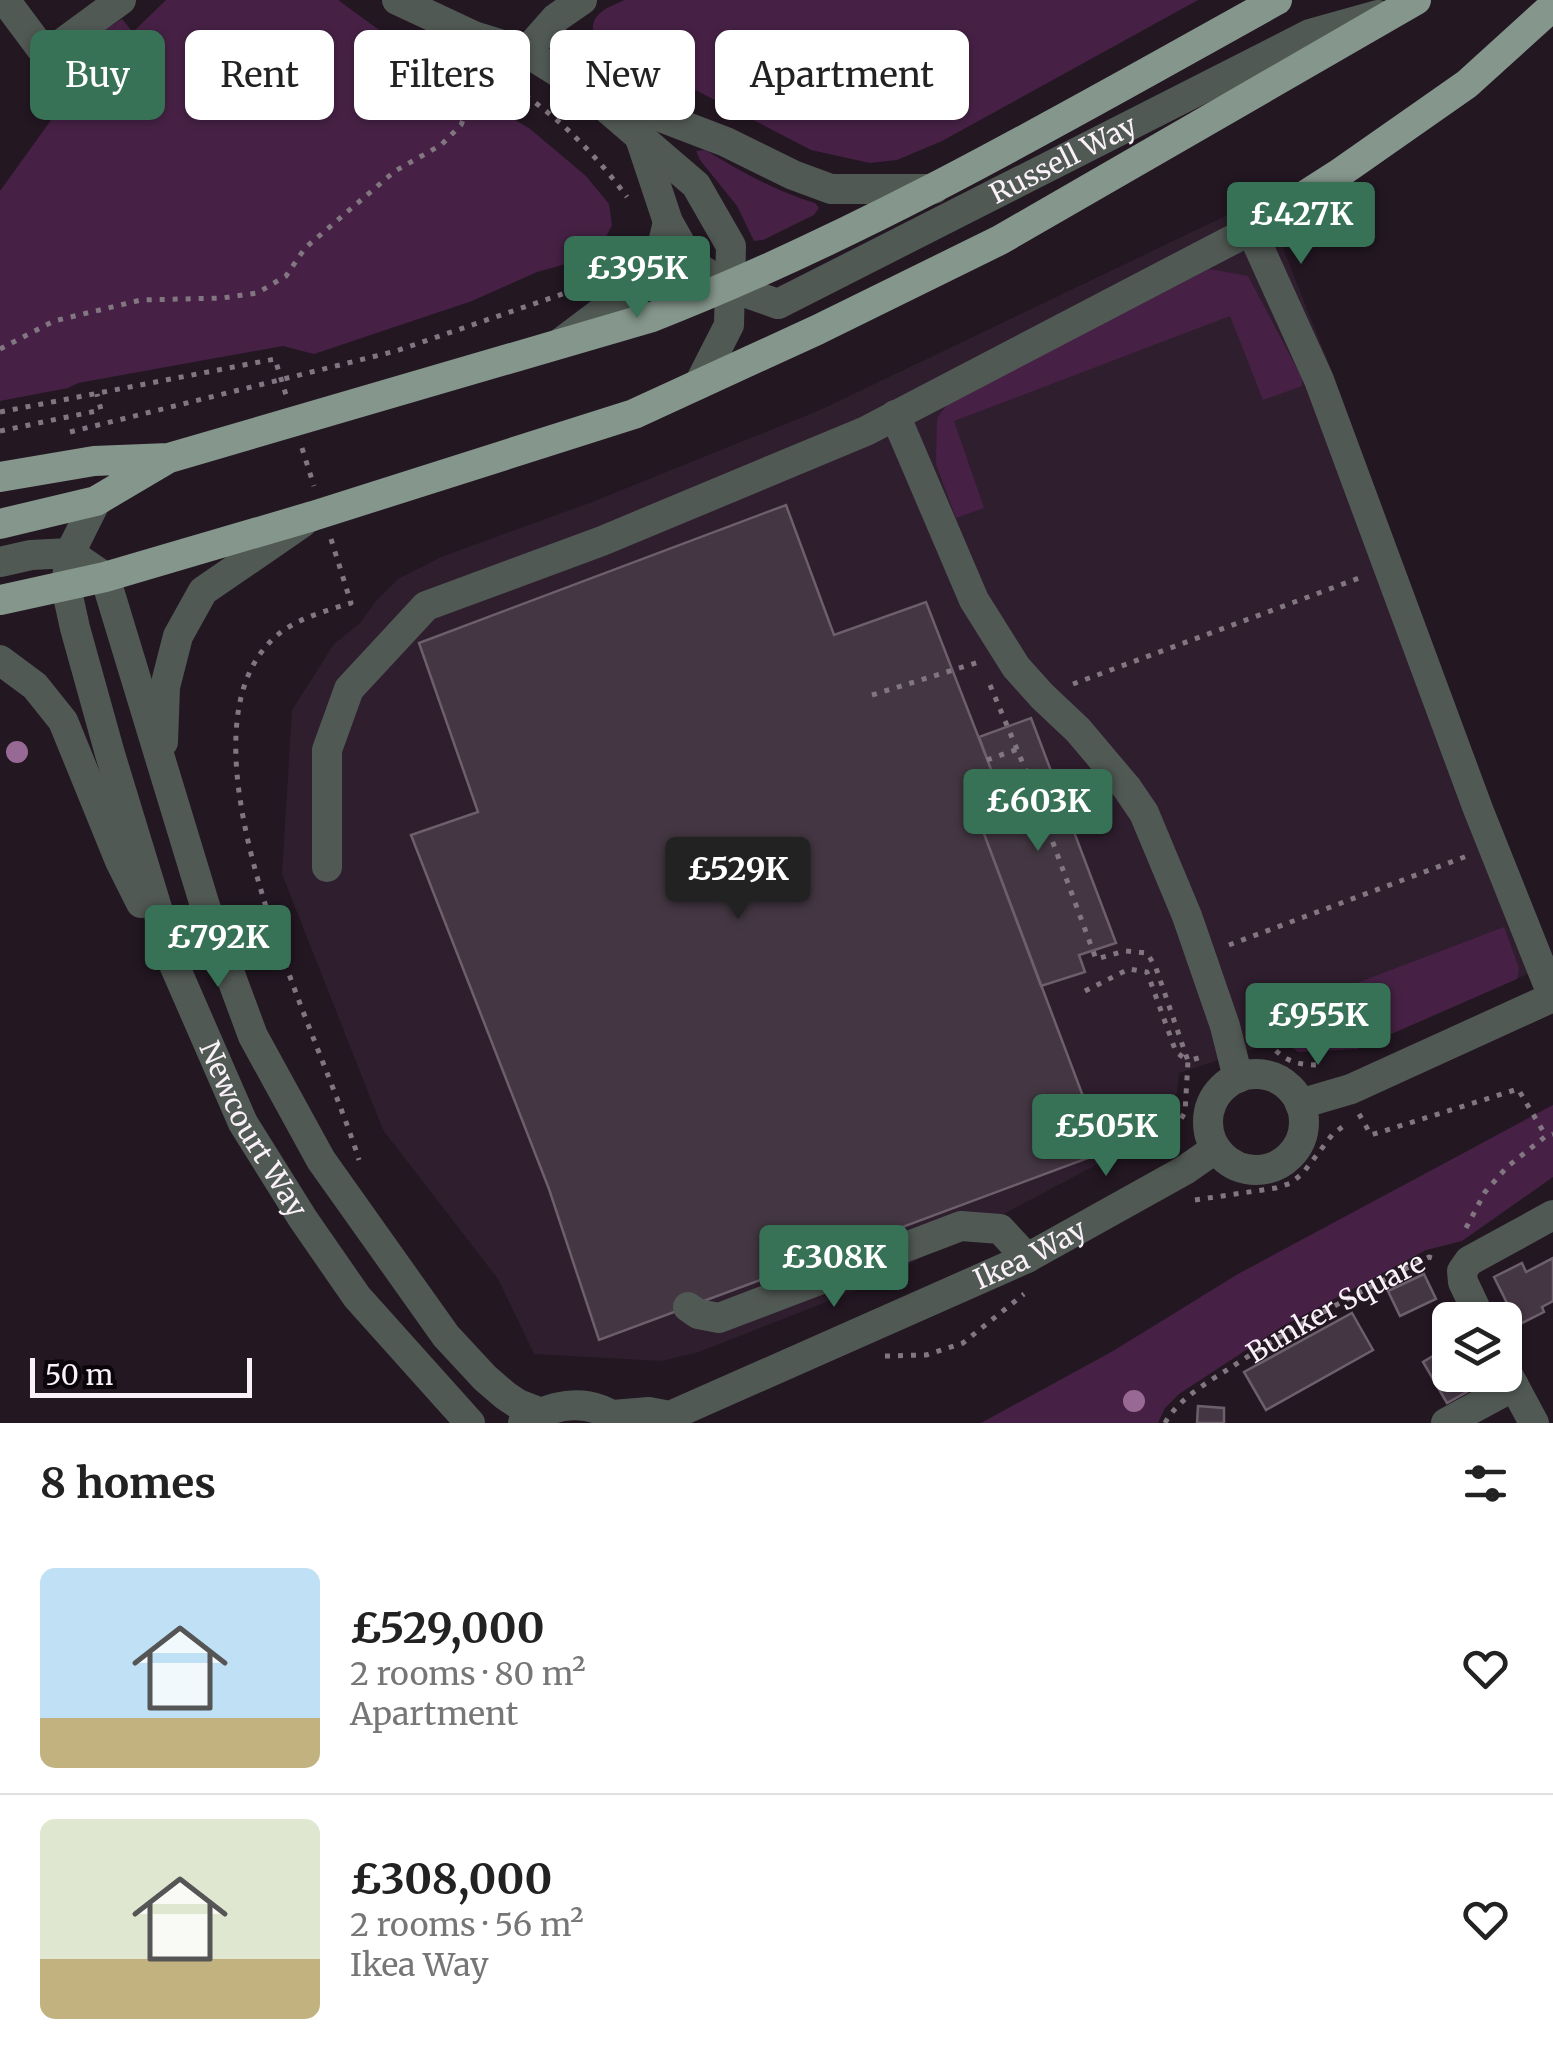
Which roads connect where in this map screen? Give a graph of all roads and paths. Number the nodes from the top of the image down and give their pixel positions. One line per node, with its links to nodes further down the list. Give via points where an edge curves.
1 (5, 0): 2 (street, via 46,55)
2 (121, 0)
3 (396, 0): 8 (street)
4 (582, 0): 9 (street)
5 (1277, 0): 15 (main road)
6 (1407, 5): 20 (street, Russell Way, via 1310,34 778,304); 23 (main road, via 1000,240)
7 (1553, 6): 18 (main road, via 1467,84)
8 (461, 30)
9 (530, 47)
10 (530, 100): 16 (path, via 561,122)
11 (463, 120): 22 (path, via 305,248 286,276 257,293 141,300 54,321)
12 (622, 120): 14 (street)
13 (668, 120): 15 (street, via 831,189)
14 (640, 135): 17 (street, Russell Way); 20 (street, via 696,185 731,246)
15 (934, 189): 20 (main road)
16 (627, 196)
17 (668, 222): 20 (street, Russell Way, via 692,264); 21 (street, via 648,277)
18 (1251, 230): 27 (street); 38 (street, via 1318,380)
19 (590, 285): 28 (path, via 396,351)
20 (730, 287): 21 (main road); 23 (street, via 729,325)
21 (557, 346): 31 (main road)
22 (0, 349)
23 (700, 384): 34 (main road, via 634,414)
24 (97, 394): 25 (path, via 274,360); 26 (path); 29 (path, via 101,410)
25 (286, 396)
26 (0, 412)
27 (895, 415): 46 (street, via 974,600); 52 (street, via 602,540 426,606 350,688 327,750)
28 (122, 421)
29 (0, 431)
30 (297, 432): 34 (path)
31 (169, 458): 32 (main road); 33 (main road)
32 (0, 477)
33 (96, 502): 35 (main road); 36 (street, Newcourt Way)
34 (319, 514): 39 (main road); 50 (street, via 203,590 178,636 165,686); 63 (path, via 351,604 283,631 254,663 241,698 236,773 248,845 278,939)
35 (0, 524)
36 (70, 553): 37 (street); 39 (street); 40 (street, Newcourt Way)
37 (0, 562)
38 (1389, 567): 46 (path); 51 (street)
39 (105, 577): 40 (main road); 50 (street, Newcourt Way)
40 (66, 586): 41 (main road); 54 (street, Newcourt Way)
41 (0, 600)
42 (0, 660): 54 (street, via 36,686 63,721 120,861)
43 (980, 662): 45 (path)
44 (987, 678): 47 (path)
45 (872, 695)
46 (1042, 696): 47 (path); 53 (street, via 1144,813)
47 (1002, 712): 48 (path)
48 (1018, 749): 49 (path); 55 (path, via 1096,959 1147,953)
49 (987, 760)
50 (162, 769): 71 (street, Newcourt Way, via 252,1036 321,1160 446,1336)
51 (1493, 846): 53 (path); 56 (street)
52 (328, 867)
53 (1201, 956): 55 (path); 57 (street)
54 (175, 967): 74 (street, Newcourt Way, via 244,1123 303,1219 357,1297)
55 (1158, 972): 57 (path, via 1188,1061)
56 (1553, 997): 59 (street, via 1351,1090)
57 (1235, 1062): 58 (path, via 1261,1035 1298,1065); 59 (street, via 1250,1074 1282,1082); 62 (street, via 1208,1116)
58 (1326, 1065)
59 (1300, 1104): 62 (street, via 1302,1136 1280,1163 1247,1170)
60 (1359, 1114): 61 (path, via 1372,1135 1518,1090)
61 (1549, 1135): 66 (path, via 1506,1167 1486,1192 1464,1231)
62 (1215, 1149): 65 (street, Ikea Way)
63 (369, 1174)
64 (1553, 1215): 66 (street, Bunker Square)
65 (1027, 1258): 68 (street, via 1000,1229 961,1226 719,1318); 73 (street, Ikea Way)
66 (1462, 1270): 67 (street, Bunker Square); 75 (path, Bunker Square, via 1429,1257 1280,1335 1214,1378)
67 (1472, 1302)
68 (688, 1307)
69 (1489, 1392): 76 (street)
70 (1518, 1392): 77 (street)
71 (531, 1418): 72 (street, Ikea Way, via 577,1405)
72 (618, 1419): 73 (street, Ikea Way, via 649,1412)
73 (669, 1420)
74 (470, 1423)
75 (1165, 1423)
76 (1446, 1423)
77 (1534, 1423)

